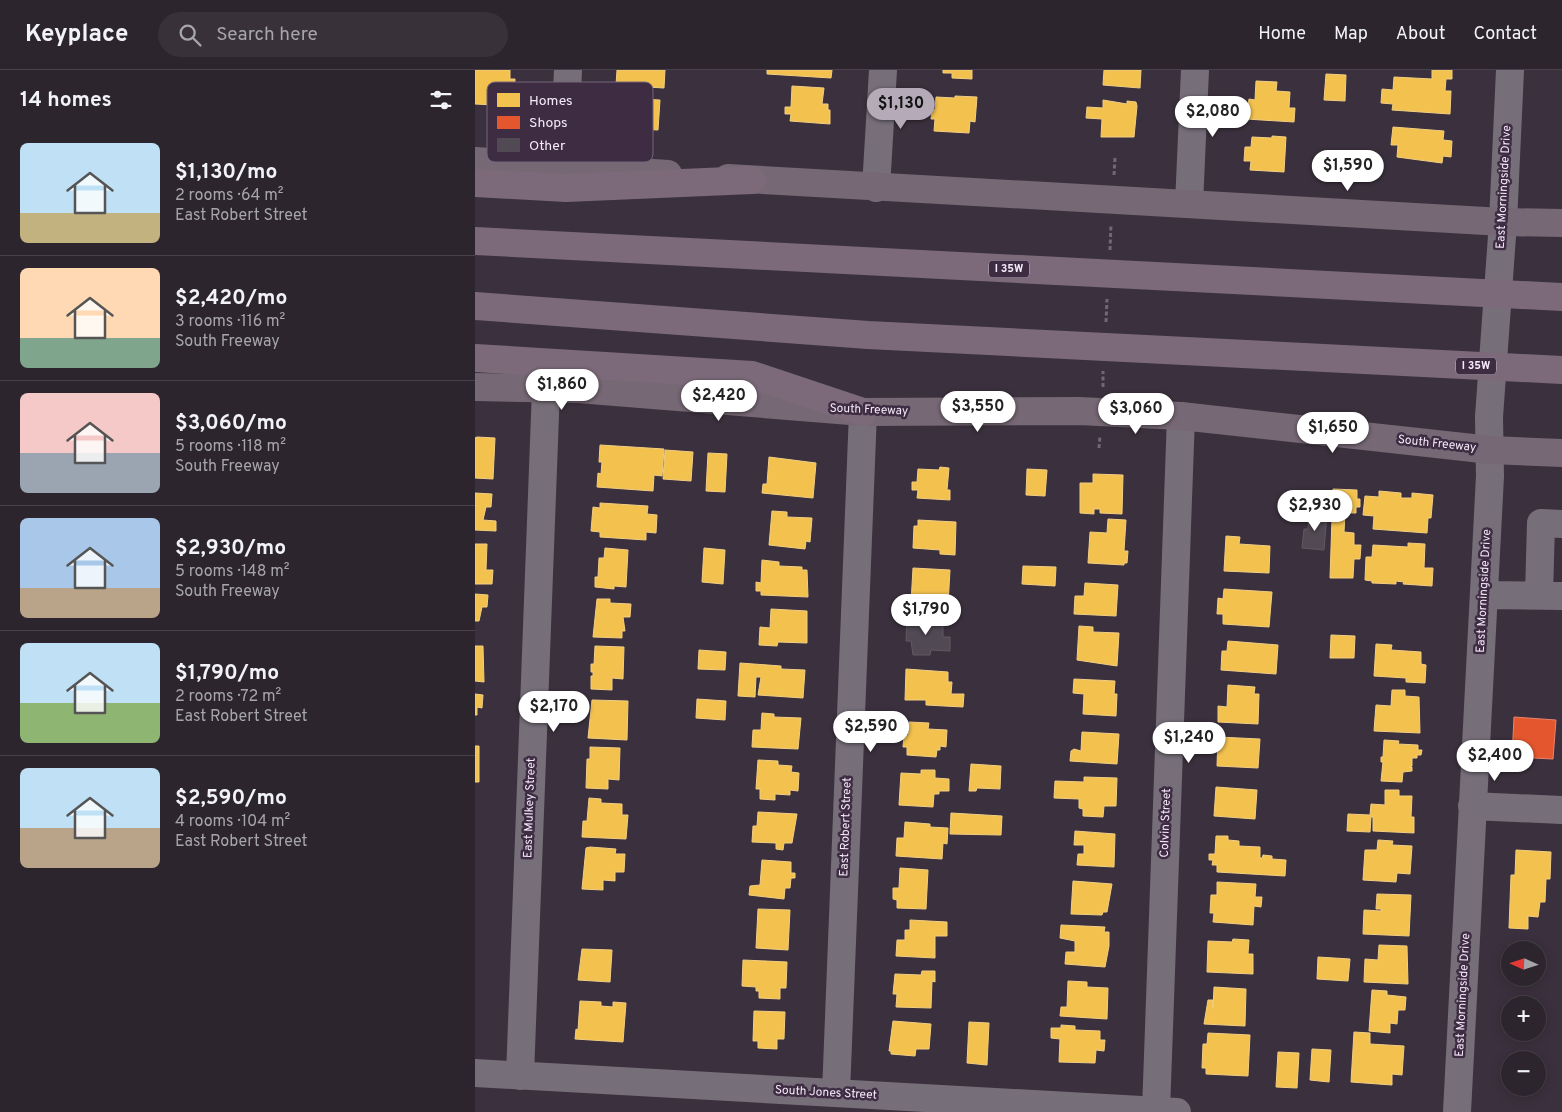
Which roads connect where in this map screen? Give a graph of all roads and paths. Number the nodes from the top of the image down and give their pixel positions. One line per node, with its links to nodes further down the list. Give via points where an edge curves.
1 (883, 70): 11 (street)
2 (1195, 70): 12 (street)
3 (1510, 70): 15 (street, East Morningside Drive)
4 (1115, 158): 8 (path)
5 (490, 162): 7 (main road)
6 (564, 162): 7 (street)
7 (564, 167): 9 (main road)
8 (1114, 178)
9 (752, 180): 10 (highway, via 567,188); 11 (main road)
10 (475, 183)
11 (876, 188): 12 (main road)
12 (1189, 204): 15 (main road)
13 (1112, 216): 17 (path)
14 (1562, 223): 15 (main road)
15 (1502, 230): 34 (street, East Morningside Drive, via 1489,417)
16 (475, 241): 19 (highway, I 35W)
17 (1110, 255)
18 (1107, 293): 21 (path)
19 (1556, 296)
20 (475, 306): 24 (highway, I 35W, via 868,335)
21 (1105, 332)
22 (475, 358): 30 (highway, via 752,375)
23 (1104, 361): 29 (path)
24 (1430, 364): 25 (highway, I 35W); 26 (highway, via 1522,376)
25 (1562, 370)
26 (1562, 386)
27 (475, 387): 28 (main road, South Freeway)
28 (546, 389): 30 (main road, South Freeway); 42 (street, East Mulkey Street)
29 (1103, 390)
30 (863, 412): 31 (main road, South Freeway, via 1079,411); 43 (street, East Robert Street)
31 (1181, 416): 34 (main road, South Freeway); 44 (street, Colvin Street)
32 (1101, 429): 33 (path)
33 (1099, 448)
34 (1491, 450): 35 (main road, South Freeway); 37 (street, East Morningside Drive)
35 (1562, 454)
36 (1562, 524): 38 (street, via 1541,523)
37 (1483, 595): 38 (street); 39 (street, East Morningside Drive)
38 (1551, 595)
39 (1473, 806): 40 (street); 45 (street, East Morningside Drive)
40 (1562, 810)
41 (475, 1074): 42 (street, South Jones Street)
42 (519, 1076): 43 (street, South Jones Street)
43 (836, 1093): 44 (street, South Jones Street)
44 (1166, 1111)
45 (1457, 1112)

